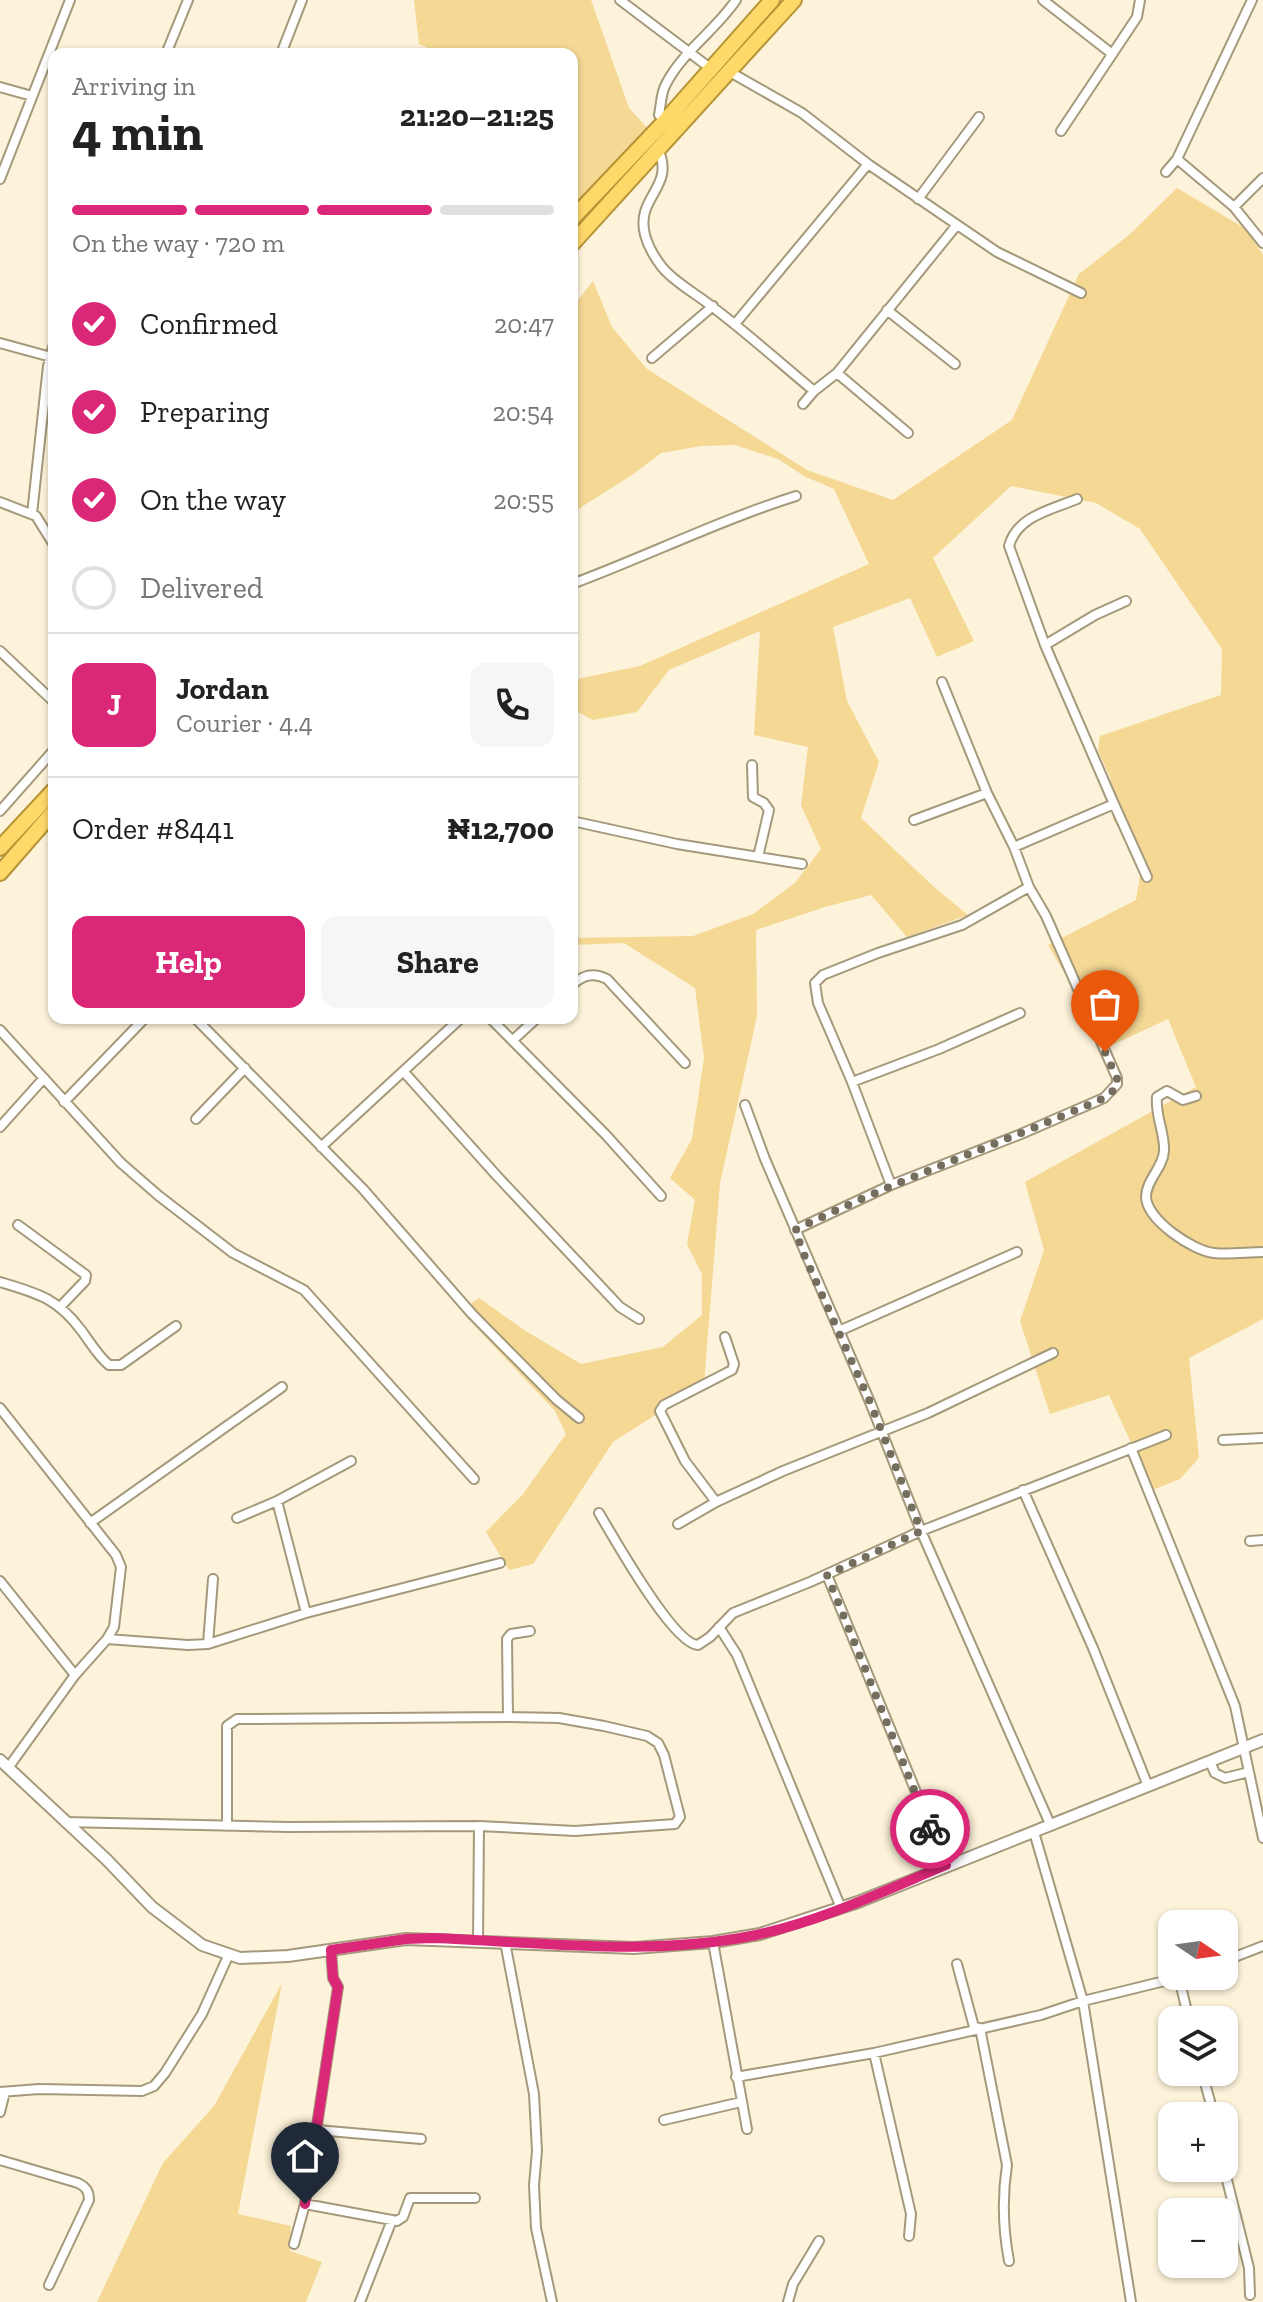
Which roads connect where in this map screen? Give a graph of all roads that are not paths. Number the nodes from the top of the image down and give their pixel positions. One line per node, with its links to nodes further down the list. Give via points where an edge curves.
1 (70, 0): 11 (street)
2 (188, 0): 12 (street)
3 (302, 0): 13 (street)
4 (620, 0): 14 (street)
5 (736, 0): 14 (street)
6 (772, 0): 17 (highway)
7 (794, 0): 18 (highway)
8 (1043, 0): 15 (street)
9 (1140, 0): 15 (street, via 1137,17)
10 (1252, 0): 25 (street)
11 (51, 48)
12 (168, 48)
13 (283, 48)
14 (690, 51): 17 (street); 22 (street, via 665,86 659,115)
15 (1111, 53): 23 (street)
16 (48, 56): 20 (street)
17 (710, 68): 22 (highway)
18 (730, 72): 24 (highway); 26 (street, via 802,113)
19 (0, 87): 20 (street)
20 (32, 96): 29 (street)
21 (979, 117): 30 (street)
22 (665, 121): 32 (highway)
23 (1061, 131)
24 (658, 149): 34 (highway); 37 (street, via 664,173 646,208 645,234 664,270)
25 (1177, 159): 27 (street); 31 (street)
26 (868, 164): 30 (street); 39 (street)
27 (1166, 172)
28 (1263, 178): 31 (street)
29 (0, 179)
30 (918, 199): 33 (street)
31 (1234, 207): 35 (street)
32 (578, 213)
33 (956, 226): 36 (street); 38 (street)
34 (578, 237)
35 (1263, 243)
36 (1081, 293)
37 (713, 306): 39 (street); 42 (street)
38 (887, 310): 43 (street); 44 (street)
39 (735, 324): 46 (street)
40 (0, 343): 41 (street)
41 (48, 356)
42 (652, 358)
43 (955, 364)
44 (837, 373): 46 (street); 48 (street)
45 (48, 382): 52 (street)
46 (814, 391): 47 (street)
47 (803, 404)
48 (908, 433)
49 (796, 496): 54 (street)
50 (1077, 499): 56 (street, via 1028,518 1009,546)
51 (0, 502): 52 (street)
52 (32, 514): 53 (street)
53 (48, 535)
54 (578, 582)
55 (1126, 601): 56 (street)
56 (1045, 645): 64 (street)
57 (0, 651): 59 (street)
58 (942, 682): 62 (street)
59 (48, 696)
60 (48, 757): 65 (street)
61 (752, 765): 71 (street, via 753,797 769,810)
62 (987, 793): 66 (street); 69 (street)
63 (48, 796): 70 (highway)
64 (1114, 804): 69 (street); 74 (street)
65 (0, 811)
66 (914, 820)
67 (48, 821): 73 (highway)
68 (578, 822): 71 (street)
69 (1014, 847): 75 (street)
70 (0, 848)
71 (758, 857): 72 (street)
72 (802, 864)
73 (0, 873)
74 (1147, 877)
75 (1029, 887): 89 (street, via 962,925 818,978 815,994); 96 (street, via 1117,1084 1104,1098)
76 (578, 981): 85 (street, via 586,976 607,979)
77 (1020, 1013): 89 (street)
78 (139, 1024): 91 (street)
79 (201, 1024): 86 (street)
80 (455, 1024): 87 (street)
81 (496, 1024): 84 (street)
82 (530, 1024): 84 (street)
83 (0, 1030): 88 (street)
84 (513, 1040): 97 (street)
85 (685, 1063)
86 (245, 1068): 93 (street); 95 (street)
87 (404, 1072): 95 (street); 104 (street, via 620,1307)
88 (44, 1078): 91 (street); 94 (street)
89 (852, 1082): 96 (street)
90 (1196, 1096): 101 (street, via 1181,1100 1167,1091 1157,1097 1164,1153 1147,1190 1148,1204 1156,1218 1199,1249)
91 (64, 1102): 118 (street, via 121,1163 212,1238 304,1290)
92 (745, 1105): 99 (street)
93 (196, 1119)
94 (0, 1127)
95 (321, 1147): 111 (street, via 472,1314)
96 (891, 1185): 99 (street)
97 (661, 1196)
98 (18, 1225): 103 (street, via 86,1275)
99 (795, 1230): 106 (street)
100 (1017, 1252): 106 (street)
101 (1263, 1252)
102 (0, 1282): 103 (street, via 39,1293)
103 (60, 1307): 105 (street, via 109,1365 121,1365)
104 (639, 1319)
105 (176, 1326)
106 (839, 1331): 112 (street)
107 (725, 1337): 121 (street, via 732,1370 660,1411 685,1461)
108 (1053, 1353): 112 (street)
109 (282, 1387): 124 (street)
110 (0, 1408): 124 (street)
111 (579, 1418)
112 (882, 1433): 121 (street); 126 (street)
113 (1166, 1435): 116 (street)
114 (1263, 1438): 115 (street)
115 (1223, 1440)
116 (1131, 1448): 119 (street); 141 (street, via 1235,1706)
117 (351, 1461): 120 (street)
118 (474, 1479)
119 (1023, 1490): 126 (street); 145 (street)
120 (277, 1501): 123 (street); 133 (street)
121 (716, 1502): 125 (street)
122 (599, 1513): 134 (street, via 667,1622 682,1637 698,1645)
123 (237, 1518)
124 (90, 1523): 136 (street, via 121,1567 116,1617)
125 (678, 1524)
126 (921, 1531): 130 (street); 147 (street)
127 (1263, 1540): 128 (street)
128 (1250, 1541)
129 (500, 1563): 133 (street)
130 (827, 1575): 134 (street, via 733,1613); 152 (street)
131 (213, 1579): 137 (street)
132 (0, 1581): 138 (street)
133 (306, 1613): 137 (street)
134 (719, 1627): 153 (street, via 737,1655)
135 (530, 1631): 139 (street, via 507,1639)
136 (107, 1639): 137 (street); 138 (street)
137 (208, 1644)
138 (75, 1675): 143 (street)
139 (508, 1717): 148 (street, via 237,1719 226,1734); 149 (street, via 559,1718 655,1740 664,1755 680,1820 575,1831)
140 (1263, 1740): 141 (street)
141 (1243, 1748): 142 (street); 144 (street)
142 (1210, 1762): 144 (street, via 1225,1778); 145 (street)
143 (4, 1764): 146 (street)
144 (1249, 1772): 151 (street)
145 (1148, 1786): 147 (street)
146 (65, 1822): 148 (street); 159 (street, via 152,1907 202,1945)
147 (1050, 1824): 150 (street)
148 (227, 1826): 149 (street)
149 (479, 1826): 154 (street)
150 (1034, 1832): 152 (street); 163 (street)
151 (1263, 1838)
152 (946, 1865): 153 (street)
153 (841, 1908): 156 (street, via 760,1934)
154 (478, 1941): 155 (street); 158 (street, via 406,1939)
155 (505, 1942): 156 (street, via 634,1948); 186 (street, via 534,2094 536,2228)
156 (713, 1942): 166 (street)
157 (1263, 1946): 160 (street)
158 (331, 1950): 159 (street, via 240,1958); 172 (street, via 338,1987)
159 (229, 1954): 167 (street, via 202,2014 154,2086 142,2091)
160 (1238, 1956)
161 (957, 1964): 164 (street, via 974,2027)
162 (1158, 1983): 163 (street)
163 (1083, 2001): 164 (street); 188 (street)
164 (980, 2028): 165 (street); 182 (street, via 1007,2165 1003,2187)
165 (874, 2053): 166 (street); 179 (street, via 911,2214)
166 (736, 2077): 168 (street)
167 (3, 2092): 169 (street)
168 (741, 2102): 170 (street); 171 (street)
169 (0, 2112)
170 (664, 2120)
171 (747, 2129)
172 (317, 2130): 173 (street); 177 (street)
173 (421, 2139)
174 (0, 2160): 183 (street, via 78,2183 89,2193)
175 (1228, 2182): 184 (street, via 1249,2268)
176 (475, 2198): 178 (street, via 410,2198 403,2217)
177 (305, 2204): 178 (street); 181 (street)
178 (392, 2220): 185 (street)
179 (909, 2236)
180 (819, 2241): 187 (street)
181 (294, 2244)
182 (1009, 2261)
183 (49, 2285)
184 (1250, 2295)
185 (360, 2302)
186 (552, 2302)
187 (788, 2302)
188 (1131, 2302)

